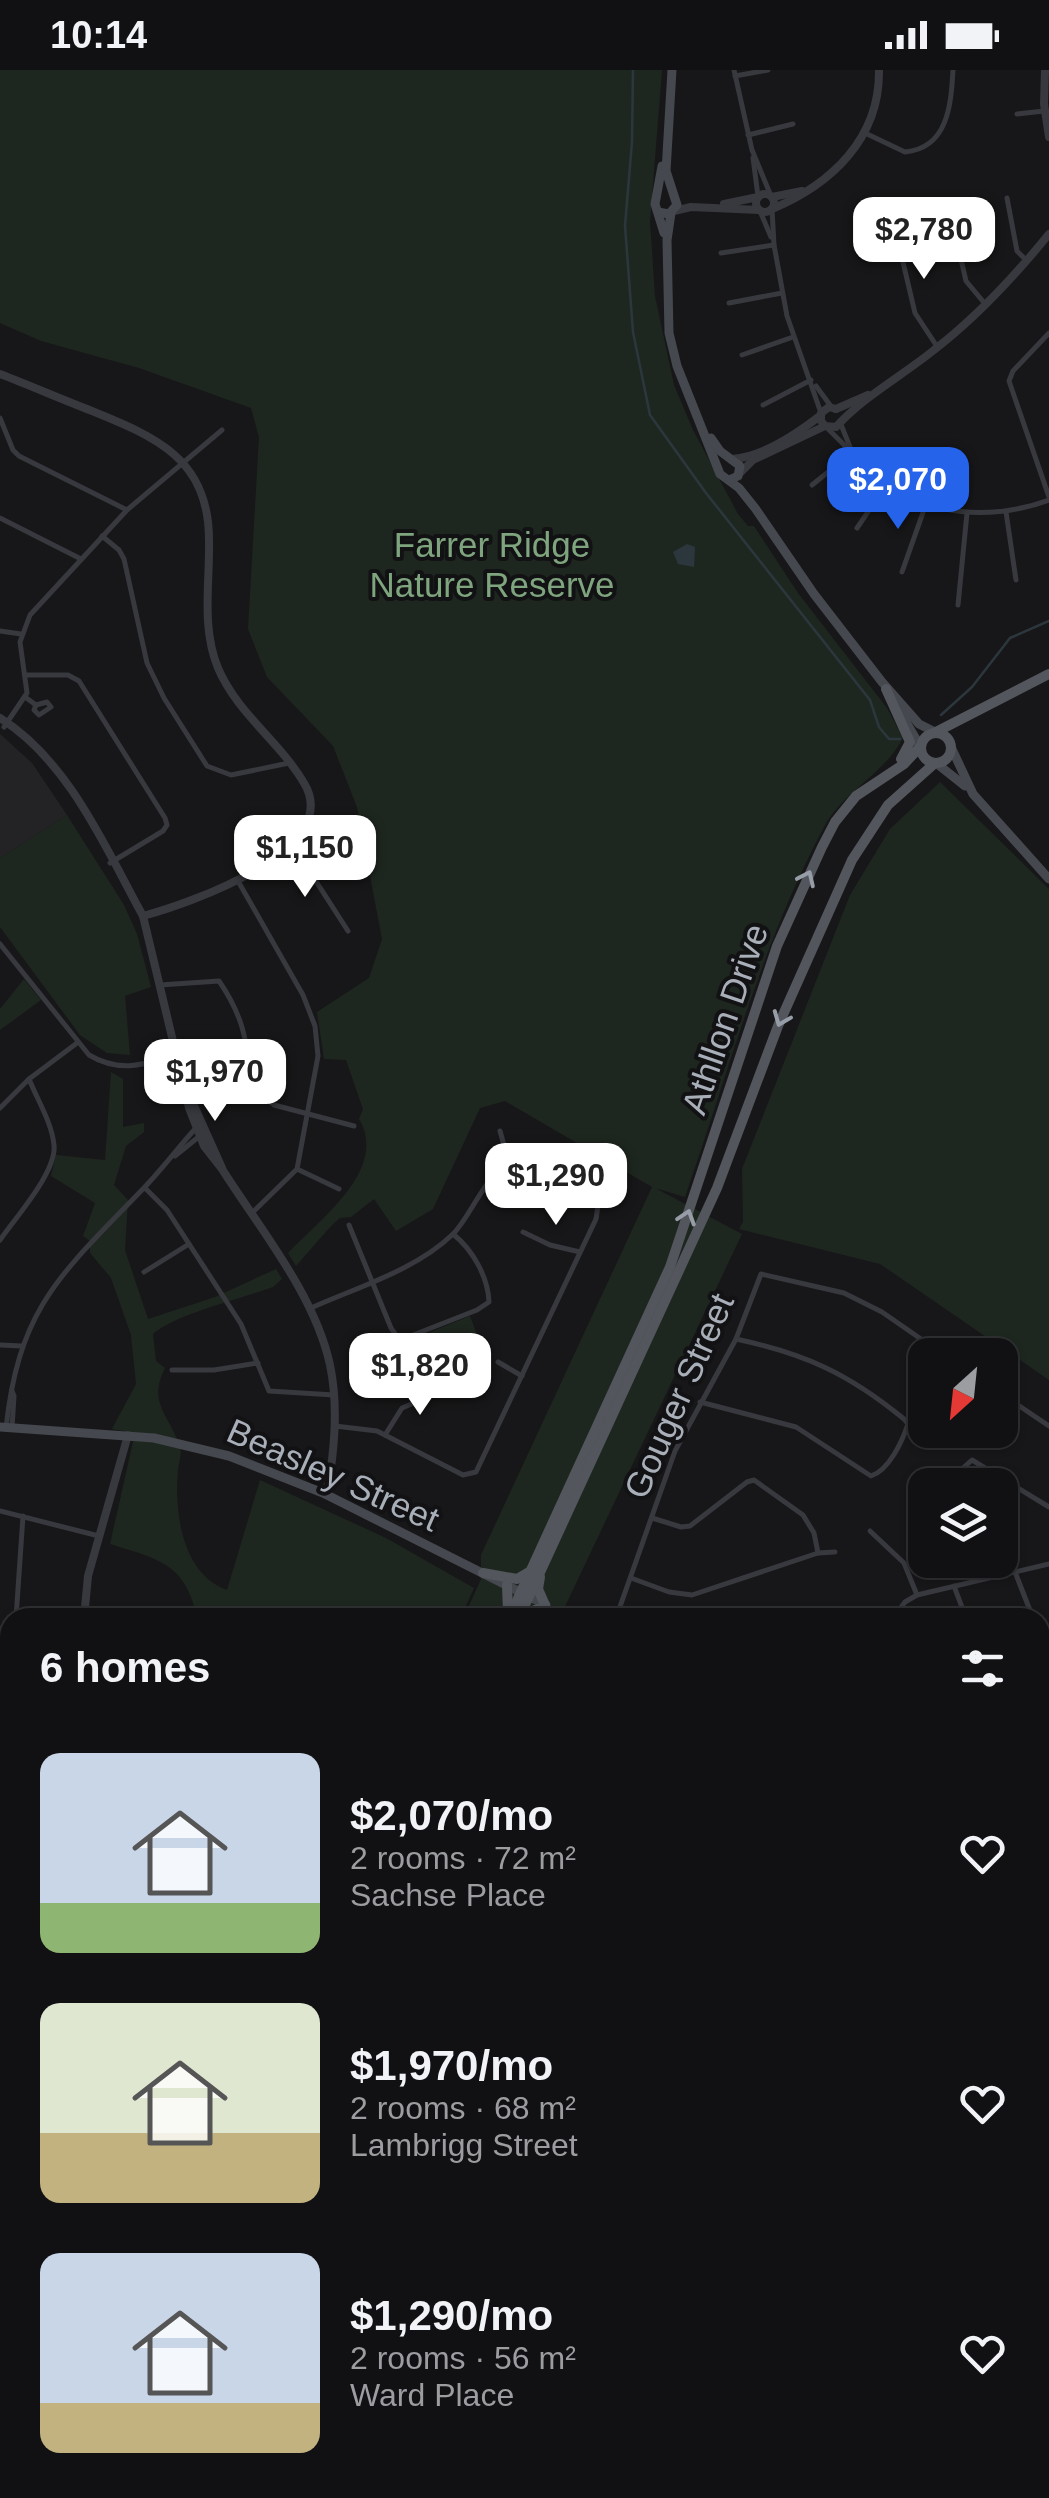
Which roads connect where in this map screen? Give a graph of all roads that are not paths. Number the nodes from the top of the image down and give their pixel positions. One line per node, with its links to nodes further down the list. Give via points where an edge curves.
1 (672, 70): 14 (main road)
2 (768, 70): 6 (street)
3 (879, 70): 11 (street)
4 (953, 70): 11 (street, via 946,119 929,145 905,152)
5 (1045, 70): 7 (street)
6 (734, 73): 10 (street)
7 (1044, 111): 8 (street); 12 (street)
8 (1017, 114)
9 (793, 124): 10 (street)
10 (748, 134): 13 (street)
11 (865, 134): 15 (street, via 844,163)
12 (1049, 137)
13 (752, 150): 17 (street); 18 (street)
14 (666, 153): 16 (main road); 19 (main road)
15 (804, 190): 18 (street); 21 (street)
16 (674, 196): 17 (street, via 729,204); 19 (main road); 24 (main road)
17 (758, 197): 18 (street); 22 (street)
18 (772, 197): 21 (street)
19 (656, 198): 23 (main road)
20 (1007, 198): 31 (street, via 1017,251)
21 (772, 209): 22 (street); 29 (street)
22 (759, 211): 24 (street); 29 (street)
23 (658, 212): 24 (main road); 28 (main road)
24 (672, 212): 28 (main road)
25 (951, 216): 34 (street, via 966,282)
26 (894, 224): 37 (street, via 916,313)
27 (1049, 234): 31 (street)
28 (667, 240): 47 (main road, via 671,345)
29 (774, 245): 30 (street); 32 (street)
30 (721, 253)
31 (1027, 261): 34 (street)
32 (782, 293): 33 (street); 36 (street)
33 (728, 304)
34 (986, 305): 37 (street)
35 (1049, 334): 58 (street, via 1009,381)
36 (794, 337): 38 (street); 40 (street)
37 (938, 348): 41 (street)
38 (742, 355)
39 (0, 374): 52 (street, via 148,434)
40 (812, 380): 42 (street); 43 (street); 44 (street)
41 (881, 388): 43 (street); 46 (street)
42 (763, 405)
43 (834, 408): 44 (street); 46 (street)
44 (821, 414): 48 (street); 51 (street, via 750,456)
45 (0, 418): 61 (street, via 19,456)
46 (840, 422): 48 (street); 50 (street)
47 (701, 424): 51 (main road); 53 (main road)
48 (826, 426): 50 (street); 54 (street, via 753,460)
49 (222, 430): 52 (street)
50 (853, 452): 56 (street); 57 (street)
51 (732, 459): 53 (main road, via 722,462); 54 (main road)
52 (185, 463): 61 (street); 84 (street, via 209,524 213,654 234,697)
53 (720, 472): 55 (main road)
54 (740, 473): 55 (main road); 60 (main road)
55 (729, 480): 60 (main road)
56 (812, 484)
57 (888, 484): 59 (street); 65 (street)
58 (1049, 498): 62 (street)
59 (926, 504): 63 (street); 68 (street)
60 (755, 508): 75 (main road)
61 (127, 510): 66 (street)
62 (1006, 512): 63 (street); 69 (street)
63 (966, 513): 70 (street)
64 (0, 518): 67 (street)
65 (857, 528)
66 (102, 536): 67 (street); 84 (street, via 124,559 151,673 207,766 231,776)
67 (81, 558): 72 (street, via 30,615)
68 (902, 572)
69 (1016, 580)
70 (958, 605)
71 (0, 631): 72 (street)
72 (22, 634): 74 (street)
73 (1049, 674): 78 (main road)
74 (26, 675): 76 (street); 89 (street, via 79,681 165,818 164,831)
75 (884, 686): 80 (main road, via 918,724); 81 (main road); 85 (main road, via 910,742)
76 (25, 697): 77 (street); 79 (street)
77 (36, 705)
78 (976, 714): 80 (main road); 82 (main road)
79 (3, 723): 89 (street, via 36,746 59,774)
80 (936, 732): 81 (main road); 82 (main road)
81 (920, 746): 83 (main road, via 924,758); 85 (main road, Athllon Drive)
82 (951, 747): 83 (main road); 86 (main road)
83 (936, 763): 86 (main road); 149 (main road, Athllon Drive, one-way to 149, via 888,805 852,860 778,1026 718,1188)
84 (290, 764): 88 (street, via 312,806)
85 (886, 773): 151 (main road, Athllon Drive, one-way to 85, via 670,1267 783,932 835,822)
86 (973, 794): 91 (main road)
87 (247, 838): 90 (street)
88 (292, 844): 90 (street); 94 (street)
89 (112, 862): 93 (street)
90 (264, 862): 92 (street)
91 (1049, 879)
92 (238, 881): 93 (street); 101 (street, via 312,1016 318,1056)
93 (143, 916): 96 (street)
94 (348, 931)
95 (0, 944): 97 (street)
96 (160, 985): 98 (street); 101 (street, via 219,981 263,1096)
97 (77, 1042): 98 (street, via 116,1066); 99 (street)
98 (178, 1054): 103 (street)
99 (29, 1079): 100 (street); 113 (street, via 54,1156)
100 (0, 1108)
101 (309, 1114): 102 (street); 106 (street)
102 (354, 1126)
103 (200, 1130): 107 (street); 109 (street)
104 (500, 1131): 105 (street)
105 (509, 1164): 112 (street, via 496,1172); 115 (street, via 534,1166 598,1206)
106 (296, 1169): 108 (street); 109 (street)
107 (144, 1188): 114 (street); 122 (street, via 50,1290)
108 (339, 1189)
109 (251, 1214): 118 (street)
110 (349, 1225): 117 (street)
111 (523, 1232): 115 (street)
112 (454, 1234): 117 (street); 117 (street, via 473,1254 489,1296 484,1306 398,1338)
113 (0, 1240)
114 (190, 1244): 116 (street); 123 (street)
115 (580, 1252): 126 (street)
116 (144, 1272)
117 (371, 1281): 118 (street)
118 (311, 1308): 128 (street)
119 (918, 1338): 120 (street, Gouger Street, via 864,1302 766,1273 758,1278)
120 (736, 1339): 129 (street, Gouger Street); 129 (street, via 836,1371 904,1419 906,1432 886,1467 871,1476 796,1428)
121 (0, 1345): 122 (street)
122 (22, 1346): 133 (street)
123 (258, 1362): 125 (street); 128 (street, via 269,1391)
124 (498, 1362): 126 (street)
125 (172, 1370)
126 (522, 1376): 134 (street, via 472,1475)
127 (444, 1390): 134 (street, via 402,1408)
128 (334, 1395): 131 (street)
129 (700, 1402): 143 (street, Gouger Street)
130 (1018, 1405): 132 (street)
131 (335, 1426): 134 (street); 139 (street)
132 (1049, 1426)
133 (6, 1428): 135 (main road, Beasley Street)
134 (385, 1435)
135 (128, 1436): 139 (main road, Beasley Street, via 228,1456); 145 (street)
136 (962, 1468): 137 (street, via 972,1460)
137 (985, 1468)
138 (1018, 1488): 140 (street)
139 (325, 1494): 152 (main road, Beasley Street)
140 (1049, 1507)
141 (0, 1512): 142 (street)
142 (23, 1516): 145 (street); 162 (street)
143 (652, 1518): 147 (street, via 690,1526 754,1480 804,1516); 153 (street, Gouger Street)
144 (870, 1530): 160 (street, via 904,1563)
145 (100, 1536): 163 (street)
146 (835, 1552): 147 (street)
147 (818, 1553): 153 (street, via 692,1596)
148 (1049, 1564): 150 (street)
149 (542, 1566): 159 (main road, Athllon Drive); 161 (main road, via 538,1590)
150 (1018, 1571)
151 (529, 1572): 152 (main road, via 517,1579); 159 (main road, Athllon Drive)
152 (482, 1574): 157 (main road, Beasley Street)
153 (631, 1578): 168 (street, Gouger Street)
154 (987, 1578): 156 (street)
155 (1017, 1578): 171 (street)
156 (982, 1579): 158 (street)
157 (507, 1585): 159 (main road, Beasley Street); 164 (main road)
158 (954, 1586): 160 (street); 170 (street)
159 (524, 1594): 161 (main road, Beasley Street); 165 (main road, Athllon Drive); 166 (main road, Athllon Drive)
160 (917, 1595): 169 (street)
161 (546, 1605): 167 (main road, Beasley Street)
162 (17, 1608)
163 (85, 1608)
164 (508, 1608)
165 (515, 1608)
166 (522, 1608)
167 (551, 1608)
168 (620, 1608)
169 (900, 1608)
170 (962, 1608)
171 (1028, 1608)

